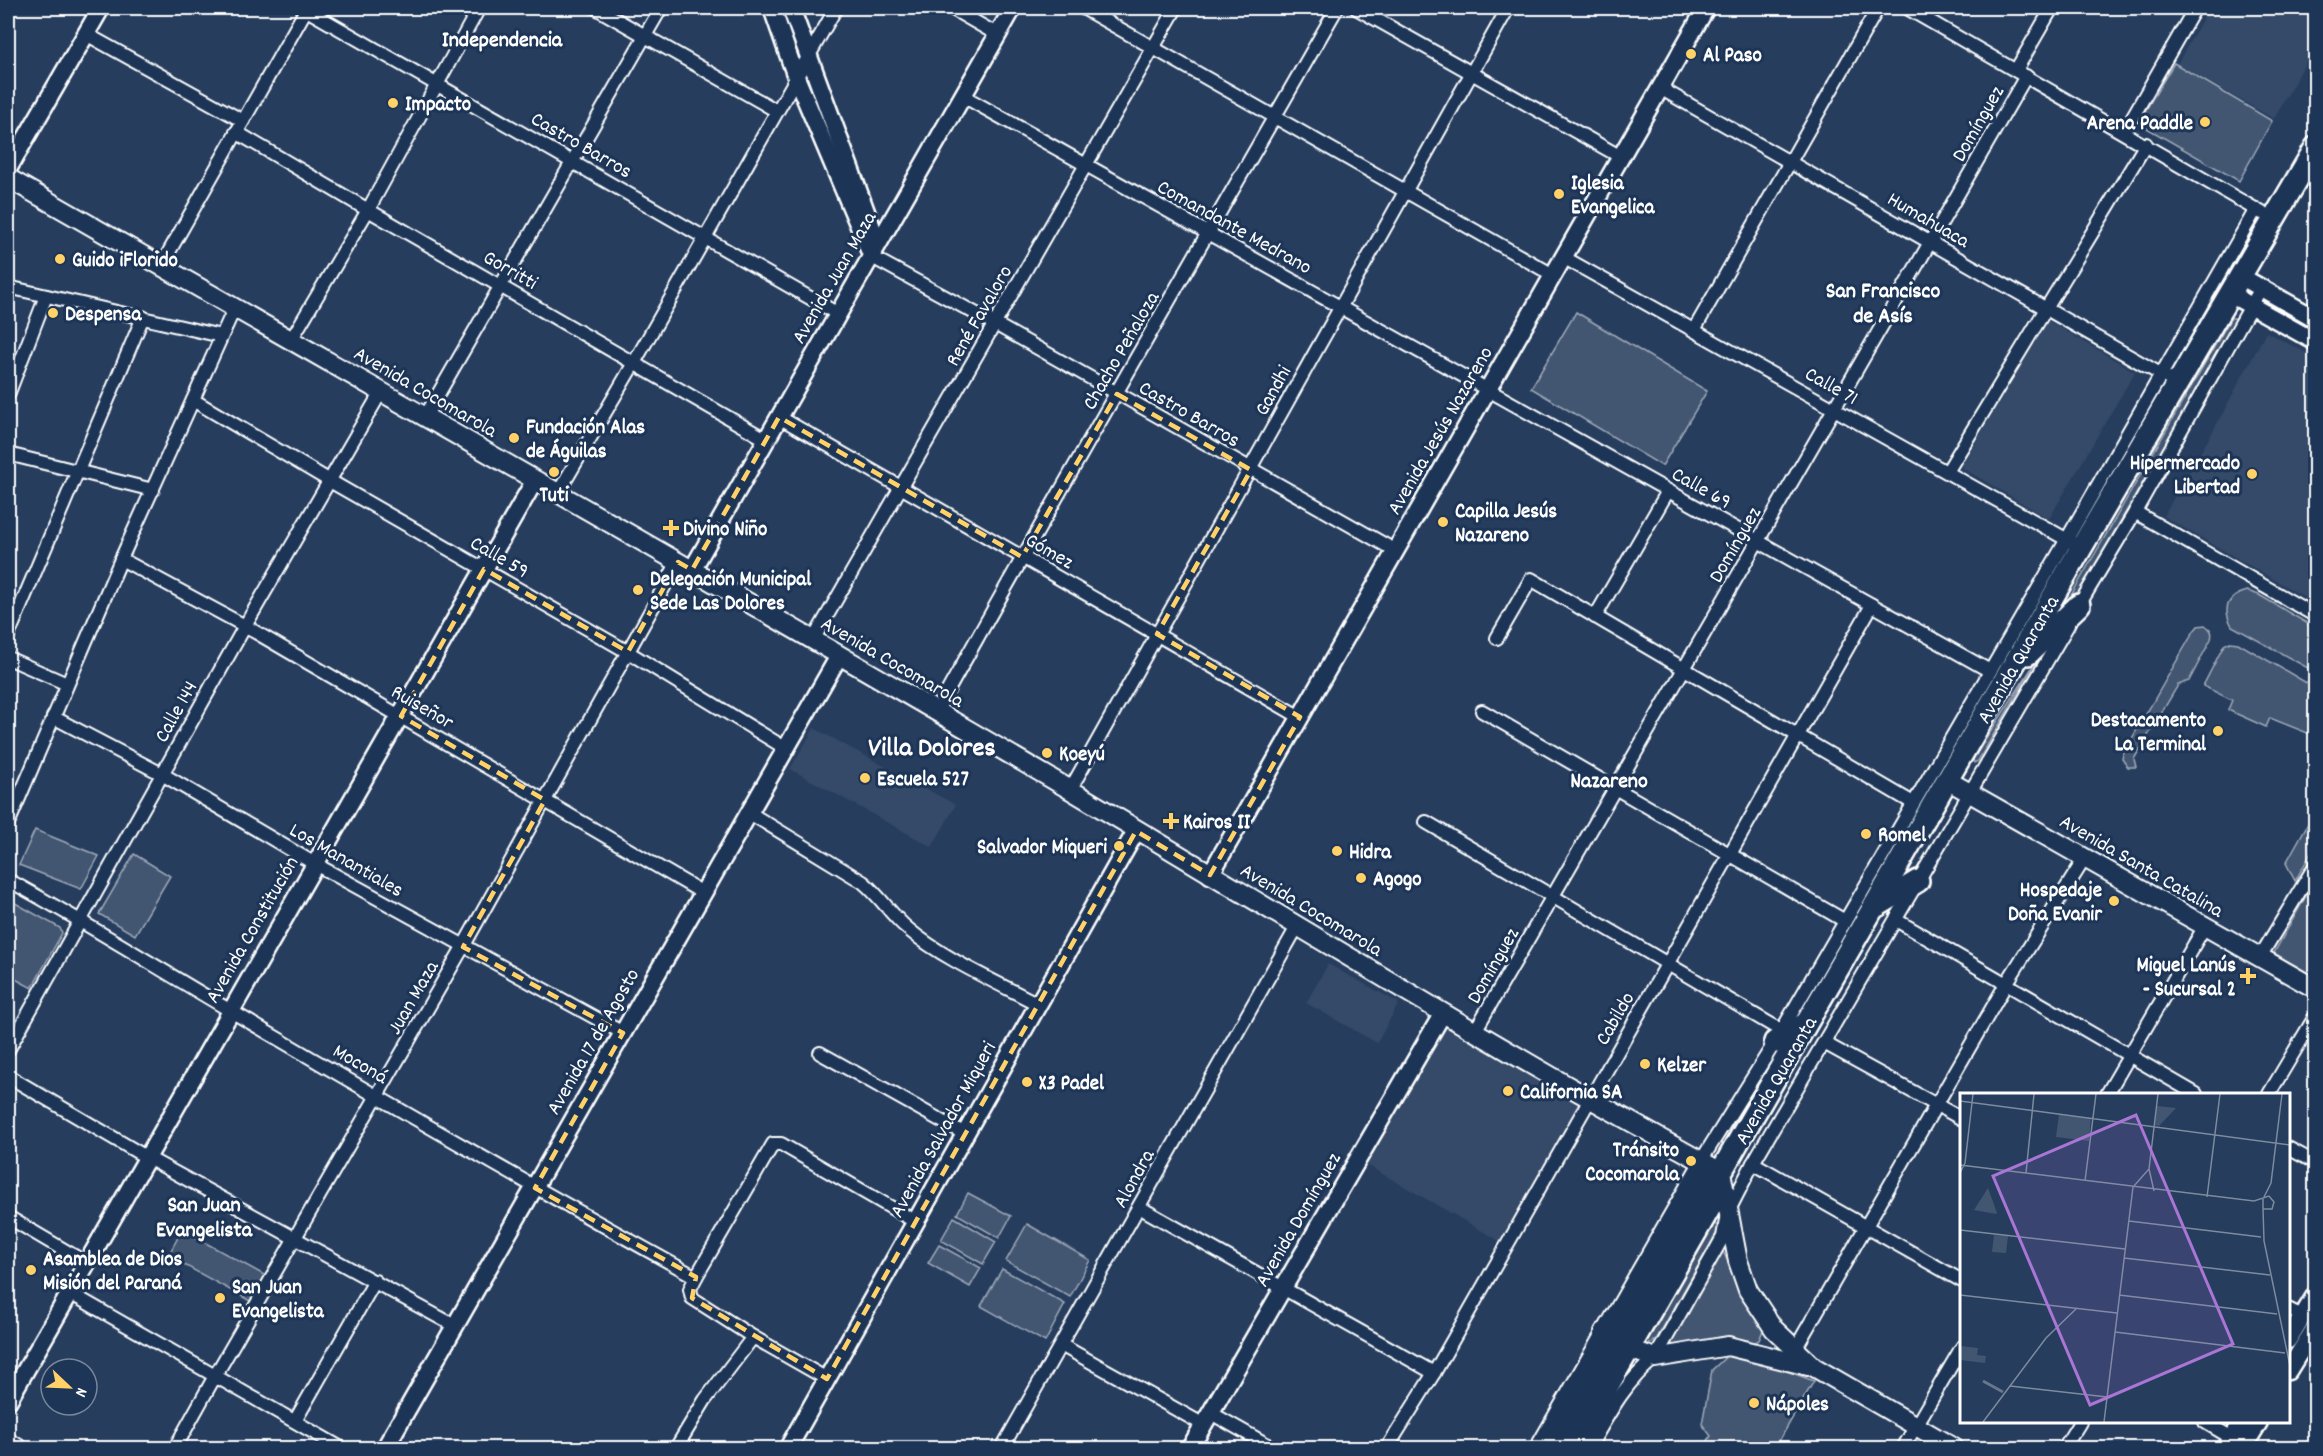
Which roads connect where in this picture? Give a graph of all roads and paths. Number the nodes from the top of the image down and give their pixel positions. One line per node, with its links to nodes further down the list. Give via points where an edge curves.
1 (101, 8): 21 (main road)
2 (306, 8): 29 (street, Castro Barros); 34 (street)
3 (479, 8): 29 (street)
4 (596, 8): 23 (street)
5 (661, 8): 23 (street)
6 (772, 8): 28 (main road)
7 (791, 8): 25 (main road)
8 (836, 8): 25 (street)
9 (951, 8): 22 (street)
10 (1013, 8): 22 (main road, Avenida Juan Maza)
11 (1083, 8): 24 (street)
12 (1176, 8): 24 (street, René Favaloro)
13 (1337, 8): 33 (street, Chacho Peñaloza)
14 (1356, 8): 26 (street)
15 (1508, 8): 26 (street, Gandhi)
16 (1706, 8): 30 (main road, Avenida Jesús Nazareno)
17 (1878, 8): 40 (street)
18 (1910, 8): 27 (street)
19 (2052, 8): 27 (street, Domínguez)
20 (2195, 8): 35 (street)
21 (86, 34): 34 (street, Gorritti); 42 (main road)
22 (998, 35): 31 (main road, Avenida Juan Maza)
23 (645, 36): 32 (street); 39 (street)
24 (1153, 47): 33 (street); 41 (street, René Favaloro)
25 (809, 55): 28 (street); 50 (main road)
26 (1472, 73): 38 (street); 44 (street, Gandhi)
27 (2021, 73): 35 (street); 49 (street, Domínguez)
28 (796, 77): 32 (street); 50 (main road)
29 (436, 85): 39 (street, Castro Barros); 45 (street)
30 (1660, 88): 38 (main road, Avenida Jesús Nazareno); 40 (street, Humahuaca)
31 (963, 96): 41 (street, Comandante Medrano); 50 (main road, Avenida Juan Maza)
32 (777, 111): 48 (street)
33 (1275, 117): 44 (street); 47 (street, Chacho Peñaloza)
34 (240, 126): 45 (street, Gorritti); 52 (street)
35 (2124, 132): 36 (street)
36 (2146, 144): 46 (street); 61 (street)
37 (2316, 147): 46 (highway, Avenida Quaranta)
38 (1621, 157): 51 (main road, Avenida Jesús Nazareno)
39 (572, 161): 48 (street, Castro Barros); 54 (street)
40 (1790, 162): 49 (street, Humahuaca); 67 (street)
41 (1086, 165): 47 (street, Comandante Medrano); 66 (street, René Favaloro)
42 (8, 169)
43 (8, 178): 52 (main road, Avenida Cocomarola)
44 (1406, 191): 53 (street); 60 (street, Gandhi)
45 (368, 210): 54 (street, Gorritti); 69 (street)
46 (2265, 214): 55 (highway, Avenida Quaranta); 73 (street)
47 (1208, 234): 60 (street, Comandante Medrano); 76 (street, Chacho Peñaloza)
48 (705, 238): 63 (street, Castro Barros); 71 (street)
49 (1931, 242): 61 (street, Humahuaca); 79 (street, Domínguez)
50 (875, 250): 63 (main road, Avenida Juan Maza); 66 (street, Castro Barros)
51 (1563, 257): 53 (main road, Avenida Jesús Nazareno); 67 (street, Calle 71)
52 (161, 266): 62 (main road, Avenida Cocomarola)
53 (1553, 275): 74 (main road, Avenida Jesús Nazareno)
54 (501, 285): 71 (street, Gorritti); 80 (street)
55 (2235, 285): 57 (main road); 59 (main road); 73 (highway, Avenida Quaranta)
56 (8, 287): 58 (street)
57 (2261, 288): 59 (street); 65 (main road)
58 (46, 296): 64 (street); 72 (street)
59 (2251, 306): 70 (main road); 93 (street)
60 (1340, 308): 74 (street, Comandante Medrano); 84 (street, Gandhi)
61 (2046, 308): 73 (street, Humahuaca); 86 (street)
62 (234, 309): 68 (street); 69 (main road, Avenida Cocomarola)
63 (838, 314): 81 (main road, Avenida Juan Maza)
64 (144, 317): 68 (street); 85 (street)
65 (2316, 319)
66 (996, 324): 76 (street, Castro Barros); 89 (street, René Favaloro)
67 (1694, 330): 79 (street, Calle 71)
68 (221, 336): 78 (street)
69 (291, 340): 75 (main road, Avenida Cocomarola)
70 (2316, 342)
71 (634, 363): 82 (street, Gorritti); 92 (street)
72 (12, 370): 77 (street)
73 (2170, 379): 95 (highway, Avenida Quaranta)
74 (1488, 391): 91 (street, Calle 69); 96 (main road, Avenida Jesús Nazareno)
75 (381, 392): 80 (main road, Avenida Cocomarola); 88 (street, Calle 144)
76 (1118, 394): 84 (street, Castro Barros); 97 (street, Chacho Peñaloza)
77 (8, 395)
78 (193, 400): 88 (street, Calle 59); 90 (street)
79 (1834, 409): 86 (street, Calle 71); 94 (street, Domínguez)
80 (425, 417): 87 (main road, Avenida Cocomarola)
81 (779, 417): 82 (main road, Avenida Juan Maza); 89 (street, Gómez)
82 (767, 440): 99 (main road, Avenida Juan Maza)
83 (8, 457): 85 (street)
84 (1251, 470): 96 (street, Castro Barros); 106 (street, Gandhi)
85 (78, 472): 90 (street); 107 (street)
86 (1947, 472): 95 (street, Calle 71)
87 (535, 480): 92 (main road, Avenida Cocomarola); 100 (main road, Avenida Constitución)
88 (330, 481): 100 (street, Calle 59); 105 (street, Calle 144)
89 (901, 487): 97 (street, Gómez); 109 (street, René Favaloro)
90 (153, 490): 98 (street)
91 (1668, 491): 94 (street, Calle 69); 104 (street)
92 (558, 493): 99 (main road, Avenida Cocomarola)
93 (2135, 512): 101 (street); 103 (street)
94 (1758, 541): 102 (street, Calle 69); 113 (street, Domínguez)
95 (2074, 544): 114 (highway, Avenida Quaranta)
96 (1395, 551): 120 (main road, Avenida Jesús Nazareno)
97 (1023, 557): 106 (street, Gómez); 117 (street, Chacho Peñaloza)
98 (121, 559): 105 (street, Ruiseñor); 115 (street)
99 (685, 566): 109 (main road, Avenida Cocomarola); 110 (street, Juan Maza)
100 (484, 569): 110 (street, Calle 59); 118 (main road, Avenida Constitución)
101 (2079, 605): 114 (highway); 127 (street)
102 (1872, 606): 114 (street, Calle 69); 121 (street, Cabildo)
103 (2316, 616)
104 (1595, 617): 108 (street, via 1531,579); 113 (street)
105 (245, 626): 118 (street, Ruiseñor); 123 (street, Calle 144)
106 (1157, 634): 120 (street, Gómez); 126 (street, Gandhi)
107 (8, 636)
108 (1497, 638)
109 (813, 640): 111 (main road, Avenida Cocomarola)
110 (628, 652): 122 (street, Calle 59); 128 (street, Juan Maza)
111 (839, 656): 117 (main road, Avenida Cocomarola); 122 (main road, Avenida 17 de Agosto)
112 (8, 658): 115 (street)
113 (1684, 670): 121 (street); 125 (street, Domínguez)
114 (2000, 671): 124 (highway, Avenida Quaranta)
115 (68, 684): 119 (street)
116 (1482, 711): 125 (street)
117 (936, 712): 126 (main road, Avenida Cocomarola)
118 (401, 716): 128 (street, Ruiseñor); 136 (main road, Avenida Constitución)
119 (54, 717): 123 (street, Los Manantiales); 132 (street)
120 (1300, 717): 138 (main road, Avenida Jesús Nazareno)
121 (1797, 736): 129 (street); 134 (street, Cabildo)
122 (785, 748): 130 (main road, Avenida 17 de Agosto)
123 (162, 774): 136 (street, Los Manantiales); 144 (street, Calle 144)
124 (1939, 776): 127 (main road, Avenida Santa Catalina); 129 (street); 143 (highway, Avenida Quaranta)
125 (1616, 788): 134 (street); 142 (street, Domínguez)
126 (1070, 790): 133 (main road, Avenida Cocomarola)
127 (1970, 793): 135 (main road, Avenida Santa Catalina); 140 (street)
128 (545, 800): 141 (street, Ruiseñor); 149 (street, Juan Maza)
129 (1913, 803): 146 (street)
130 (748, 812): 141 (main road, Avenida 17 de Agosto); 154 (street, via 863,882 926,942)
131 (1426, 822): 142 (street)
132 (8, 824)
133 (1136, 831): 138 (main road, Avenida Cocomarola); 154 (main road, Avenida Salvador Miqueri)
134 (1729, 854): 146 (street); 151 (street, Cabildo)
135 (2085, 858): 147 (main road, Avenida Santa Catalina); 152 (street)
136 (315, 864): 149 (street, Los Manantiales); 155 (main road, Avenida Constitución)
137 (2316, 864): 150 (street)
138 (1210, 875): 148 (main road, Avenida Cocomarola)
139 (8, 880): 144 (street, Moconá)
140 (1918, 881): 143 (highway); 145 (street)
141 (703, 893): 160 (main road, Avenida 17 de Agosto)
142 (1555, 896): 151 (street); 159 (street, Domínguez)
143 (1874, 908): 158 (highway, Avenida Quaranta)
144 (82, 920): 155 (street, Moconá); 163 (street, Calle 144)
145 (1896, 920): 152 (street); 162 (street)
146 (1845, 921): 161 (street)
147 (2205, 926): 150 (main road, Avenida Santa Catalina); 165 (street)
148 (1297, 927): 156 (main road, Avenida Cocomarola); 182 (street, Alondra)
149 (463, 946): 160 (street, Los Manantiales); 170 (street, Juan Maza)
150 (2260, 957): 153 (main road, Avenida Santa Catalina)
151 (1668, 963): 161 (street); 171 (street, Cabildo)
152 (2006, 984): 165 (street); 172 (street)
153 (2316, 989)
154 (1038, 1004): 174 (main road, Avenida Salvador Miqueri)
155 (230, 1011): 170 (street, Moconá); 176 (main road, Avenida Constitución)
156 (1443, 1013): 159 (main road, Avenida Cocomarola); 192 (main road, Avenida Domínguez)
157 (2316, 1015): 169 (street)
158 (1809, 1023): 161 (highway); 180 (highway, Avenida Quaranta)
159 (1475, 1031): 171 (main road, Avenida Cocomarola)
160 (622, 1033): 181 (main road, Avenida 17 de Agosto)
161 (1778, 1036): 177 (street)
162 (1824, 1043): 172 (street); 178 (street)
163 (8, 1050)
164 (820, 1053): 174 (street)
165 (2130, 1056): 167 (street); 168 (street)
166 (8, 1076): 176 (street)
167 (2108, 1093)
168 (2193, 1093)
169 (2270, 1093)
170 (378, 1096): 181 (street, Moconá); 187 (street, Juan Maza)
171 (1591, 1098): 177 (main road, Avenida Cocomarola); 206 (street, Cabildo)
172 (1937, 1104): 173 (street); 186 (street)
173 (1960, 1118)
174 (964, 1134): 185 (main road, Avenida Salvador Miqueri)
175 (2290, 1149): 179 (street)
176 (148, 1158): 187 (street); 188 (main road, Avenida Constitución)
177 (1701, 1161): 180 (main road, Avenida Cocomarola); 199 (street)
178 (1753, 1162): 183 (street); 186 (street)
179 (2316, 1164)
180 (1721, 1173): 183 (main road); 199 (highway, Avenida Quaranta, via 1717,1195)
181 (535, 1188): 191 (street, Moconá); 196 (main road, Avenida 17 de Agosto)
182 (1139, 1207): 192 (street); 200 (street, Alondra)
183 (1727, 1214): 202 (main road, via 1748,1290 1767,1322); 203 (street, via 1723,1237)
184 (8, 1217): 188 (street)
185 (916, 1222): 191 (street, via 781,1144 773,1144); 208 (main road, Avenida Salvador Miqueri)
186 (1865, 1228): 189 (street); 202 (street)
187 (295, 1237): 190 (street); 207 (street, Juan Maza)
188 (86, 1263): 193 (main road, Avenida Constitución)
189 (1960, 1280)
190 (375, 1281): 196 (street); 211 (street)
191 (693, 1283): 197 (street, Moconá, via 692,1298)
192 (1284, 1287): 206 (street); 210 (main road, Avenida Domínguez)
193 (69, 1293): 207 (street); 209 (main road, Avenida Constitución)
194 (2316, 1294): 195 (main road)
195 (2302, 1317): 198 (main road); 205 (main road)
196 (455, 1326): 222 (main road, Avenida 17 de Agosto)
197 (753, 1337): 208 (street, Moconá); 223 (street, via 705,1400)
198 (2290, 1338)
199 (1616, 1341): 203 (main road); 229 (street); 230 (highway, Avenida Quaranta); 231 (highway, Avenida Quaranta)
200 (1061, 1345): 210 (street); 225 (street, Alondra)
201 (1960, 1350): 216 (street)
202 (1794, 1351): 204 (main road)
203 (1655, 1358): 204 (main road, via 1728,1346); 232 (street, via 1617,1401)
204 (1814, 1367): 216 (main road)
205 (2290, 1367)
206 (1434, 1373): 228 (street, Cabildo)
207 (215, 1376): 211 (street); 220 (street, Juan Maza)
208 (827, 1379): 224 (main road, Avenida Salvador Miqueri)
209 (8, 1401)
210 (1207, 1419): 226 (main road, Avenida Domínguez); 227 (street)
211 (295, 1421): 221 (street)
212 (2079, 1423): 235 (street)
213 (2206, 1423): 218 (street)
214 (2242, 1423): 218 (main road)
215 (2258, 1423): 218 (main road)
216 (1916, 1426): 233 (street); 234 (main road)
217 (8, 1440): 219 (street)
218 (2239, 1446)
219 (23, 1449)
220 (175, 1449)
221 (341, 1449)
222 (385, 1449)
223 (676, 1449)
224 (788, 1449)
225 (1002, 1449)
226 (1190, 1449)
227 (1273, 1449)
228 (1387, 1449)
229 (1536, 1449)
230 (1554, 1449)
231 (1572, 1449)
232 (1589, 1449)
233 (1903, 1449)
234 (1954, 1449)
235 (2064, 1449)

